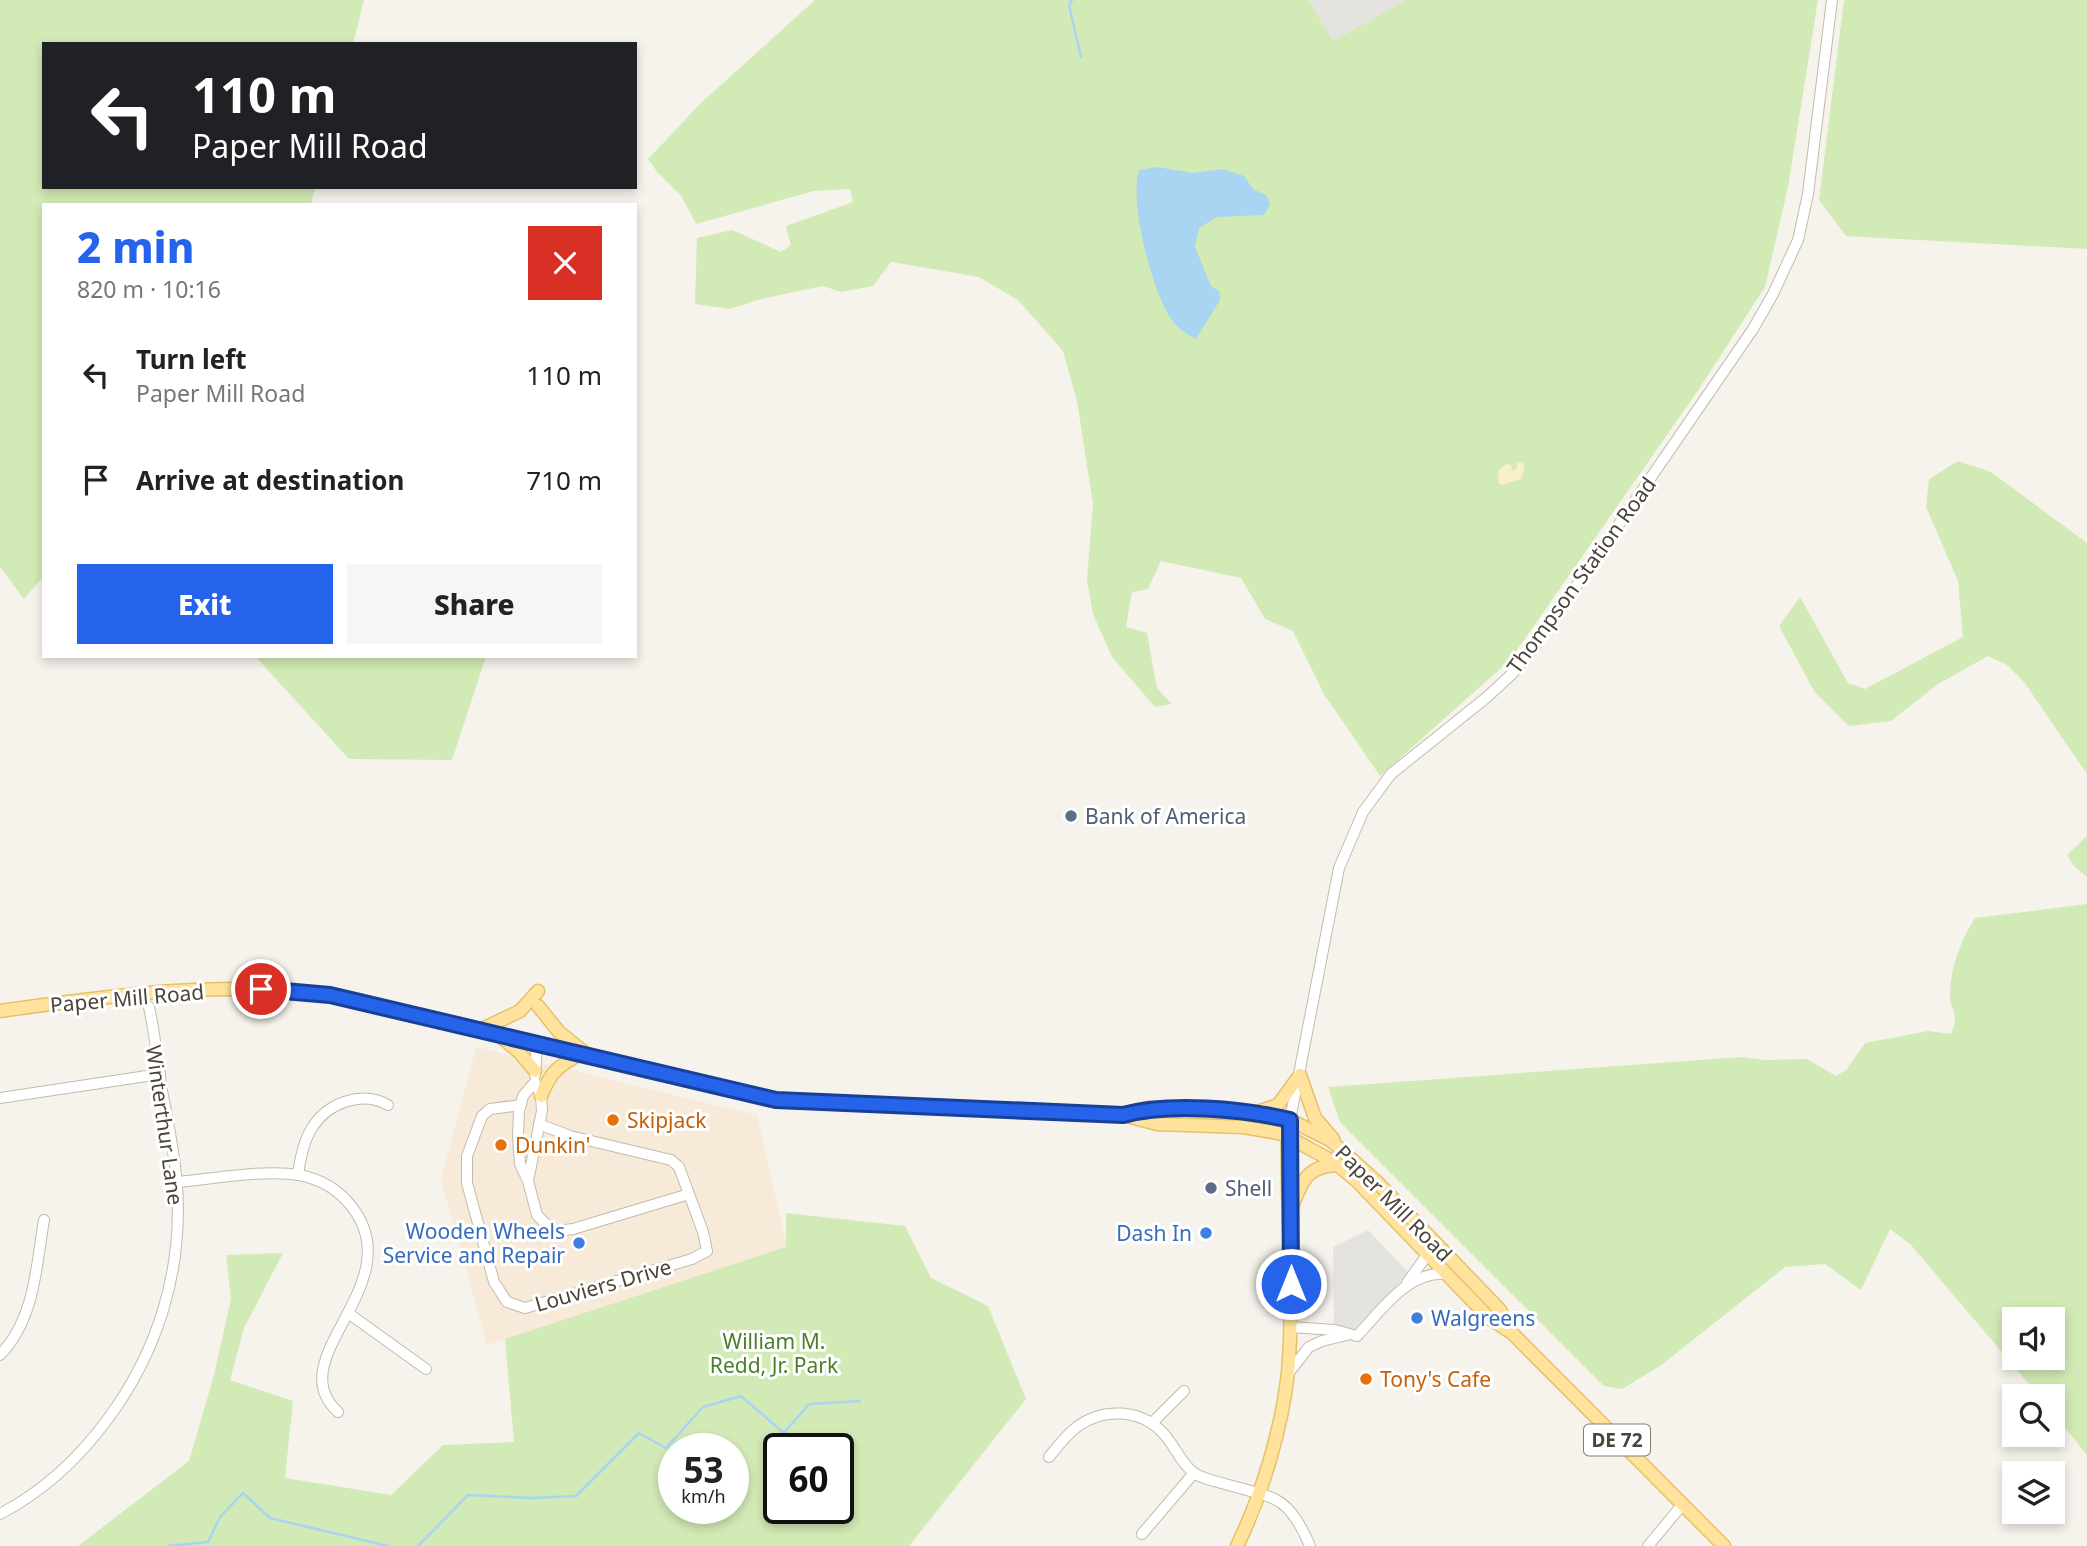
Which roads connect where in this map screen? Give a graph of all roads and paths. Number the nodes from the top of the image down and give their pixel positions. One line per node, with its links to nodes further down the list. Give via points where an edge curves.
1 (1832, 0): 10 (street, Thompson Station Road, via 1803,219 1773,294 1533,649 1487,697 1391,774 1363,812 1339,868)
2 (538, 992): 6 (main road, via 520,1011)
3 (538, 1006): 8 (main road)
4 (149, 1007): 9 (street, Winterthur Lane)
5 (0, 1012): 6 (main road, Paper Mill Road, via 144,993 256,989 330,995)
6 (485, 1030): 7 (main road, Paper Mill Road); 11 (main road, via 503,1037)
7 (537, 1042): 8 (main road, Paper Mill Road); 11 (street)
8 (585, 1054): 12 (main road, via 549,1076); 17 (main road, Paper Mill Road, via 776,1100)
9 (159, 1074): 13 (street); 25 (street, Winterthur Lane)
10 (1300, 1075): 16 (main road, via 1278,1105); 18 (street, Thompson Station Road); 21 (main road, via 1315,1118)
11 (535, 1076): 12 (street); 15 (street)
12 (541, 1096): 19 (street)
13 (0, 1098)
14 (388, 1105): 23 (street, via 374,1098 358,1098 326,1112 305,1142)
15 (521, 1105): 24 (street, via 520,1164); 26 (street, Louviers Drive, via 490,1109 482,1116 467,1156 467,1183 494,1282 507,1302 524,1308 707,1251)
16 (1255, 1113): 17 (main road, Paper Mill Road, via 1147,1108); 18 (main road, Paper Mill Road)
17 (1123, 1115): 20 (main road, Paper Mill Road, via 1157,1124 1244,1127)
18 (1290, 1120): 20 (main road); 21 (main road, Paper Mill Road / DE 72, via 1330,1140)
19 (539, 1124): 24 (street); 26 (street, Louviers Drive, via 671,1160 679,1167)
20 (1288, 1137): 22 (main road, Paper Mill Road / DE 72); 27 (main road)
21 (1352, 1159): 31 (main road, Paper Mill Road / DE 72)
22 (1338, 1165): 27 (main road, via 1318,1167 1310,1173); 29 (main road, Paper Mill Road / DE 72)
23 (298, 1175): 25 (street); 33 (street, via 334,1190 351,1206 362,1226 367,1272)
24 (528, 1181): 26 (street, via 537,1215 557,1231)
25 (177, 1182): 47 (street, Winterthur Lane, via 170,1289 138,1372 84,1448 53,1478)
26 (689, 1194)
27 (1290, 1211): 34 (main road)
28 (44, 1220): 37 (street, via 28,1310)
29 (1427, 1255): 30 (main road, Paper Mill Road / DE 72); 31 (main road, via 1441,1254); 32 (street)
30 (1446, 1275): 32 (street, via 1427,1275); 35 (main road, Paper Mill Road / DE 72, via 1489,1318)
31 (1472, 1281): 35 (main road, Paper Mill Road / DE 72, via 1500,1310)
32 (1405, 1286): 36 (street, via 1357,1336)
33 (348, 1313): 38 (street); 41 (street, via 329,1350 323,1374 326,1396)
34 (1290, 1327): 36 (street); 39 (main road)
35 (1512, 1333): 46 (main road, Paper Mill Road / DE 72)
36 (1347, 1335): 39 (street, via 1309,1346)
37 (0, 1356)
38 (426, 1368)
39 (1287, 1375): 45 (main road)
40 (1184, 1391): 42 (street)
41 (338, 1412)
42 (1152, 1423): 43 (street, via 1125,1414 1097,1416 1073,1430); 44 (street)
43 (1049, 1457)
44 (1194, 1473): 45 (street); 48 (street)
45 (1259, 1494): 49 (main road); 50 (street, via 1288,1508)
46 (1682, 1505): 51 (street); 52 (main road, Paper Mill Road / DE 72)
47 (0, 1514)
48 (1142, 1534)
49 (1237, 1546)
50 (1310, 1546)
51 (1648, 1546)
52 (1724, 1546)

